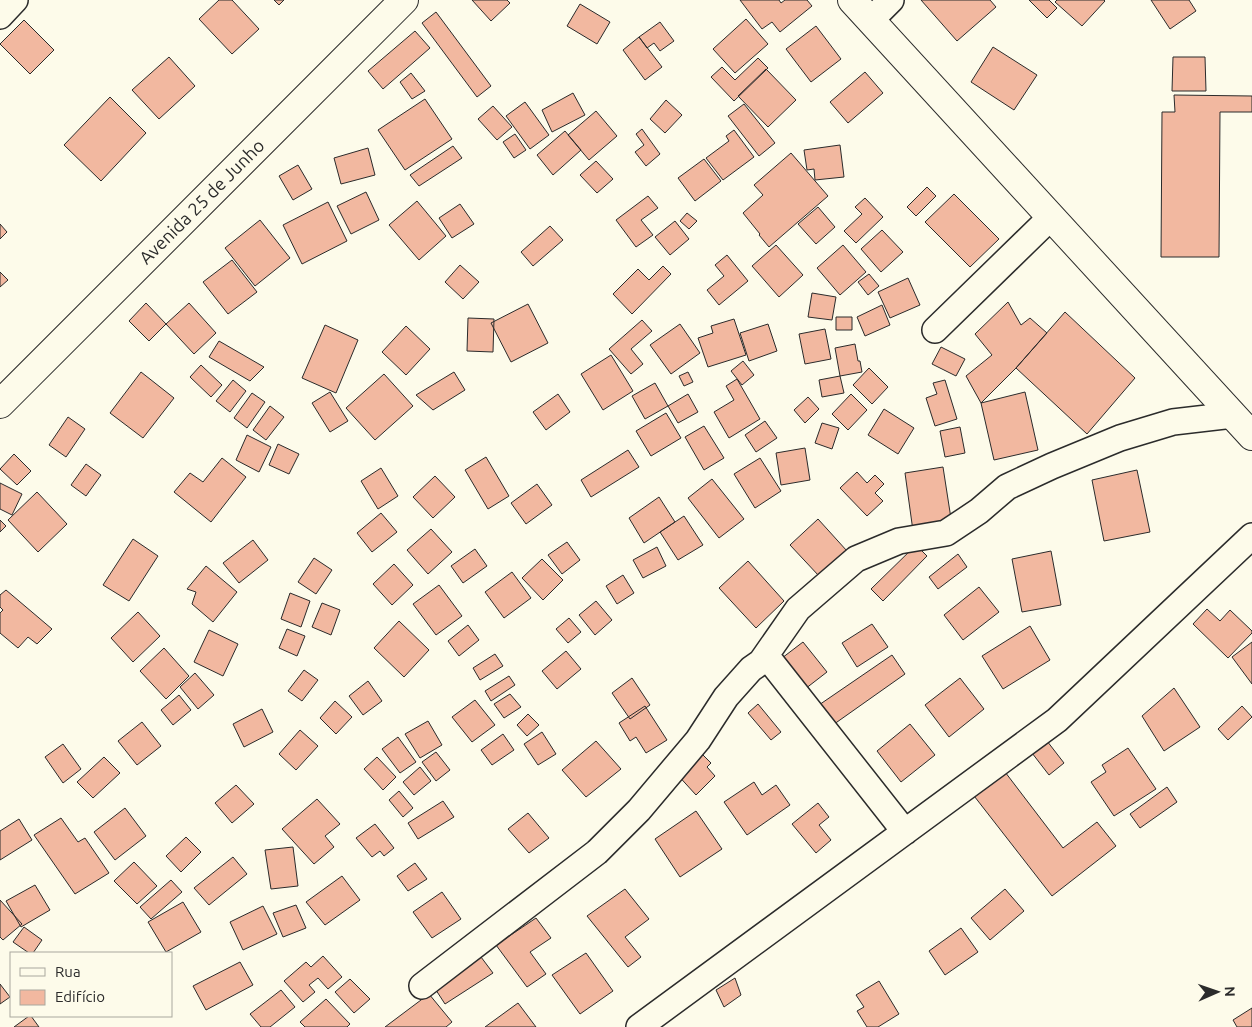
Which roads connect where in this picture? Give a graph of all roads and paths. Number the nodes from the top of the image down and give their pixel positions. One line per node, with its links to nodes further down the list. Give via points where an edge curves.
1 (15, 0): 5 (street)
2 (404, 0): 9 (street, Avenida 25 de Junho)
3 (852, 0): 6 (street)
4 (891, 0): 6 (street)
5 (0, 16)
6 (871, 20): 7 (street)
7 (1051, 217): 8 (street); 10 (street)
8 (935, 330)
9 (0, 404)
10 (1233, 415): 11 (street); 13 (street, via 1173,422 1120,438 1007,488 946,533 899,541 856,559 798,609)
11 (1252, 436)
12 (1252, 536): 14 (street, via 1057,720)
13 (761, 662): 14 (street, via 772,663); 15 (street, via 726,697 698,740 639,810 597,852)
14 (905, 832): 16 (street)
15 (422, 986)
16 (638, 1027)

